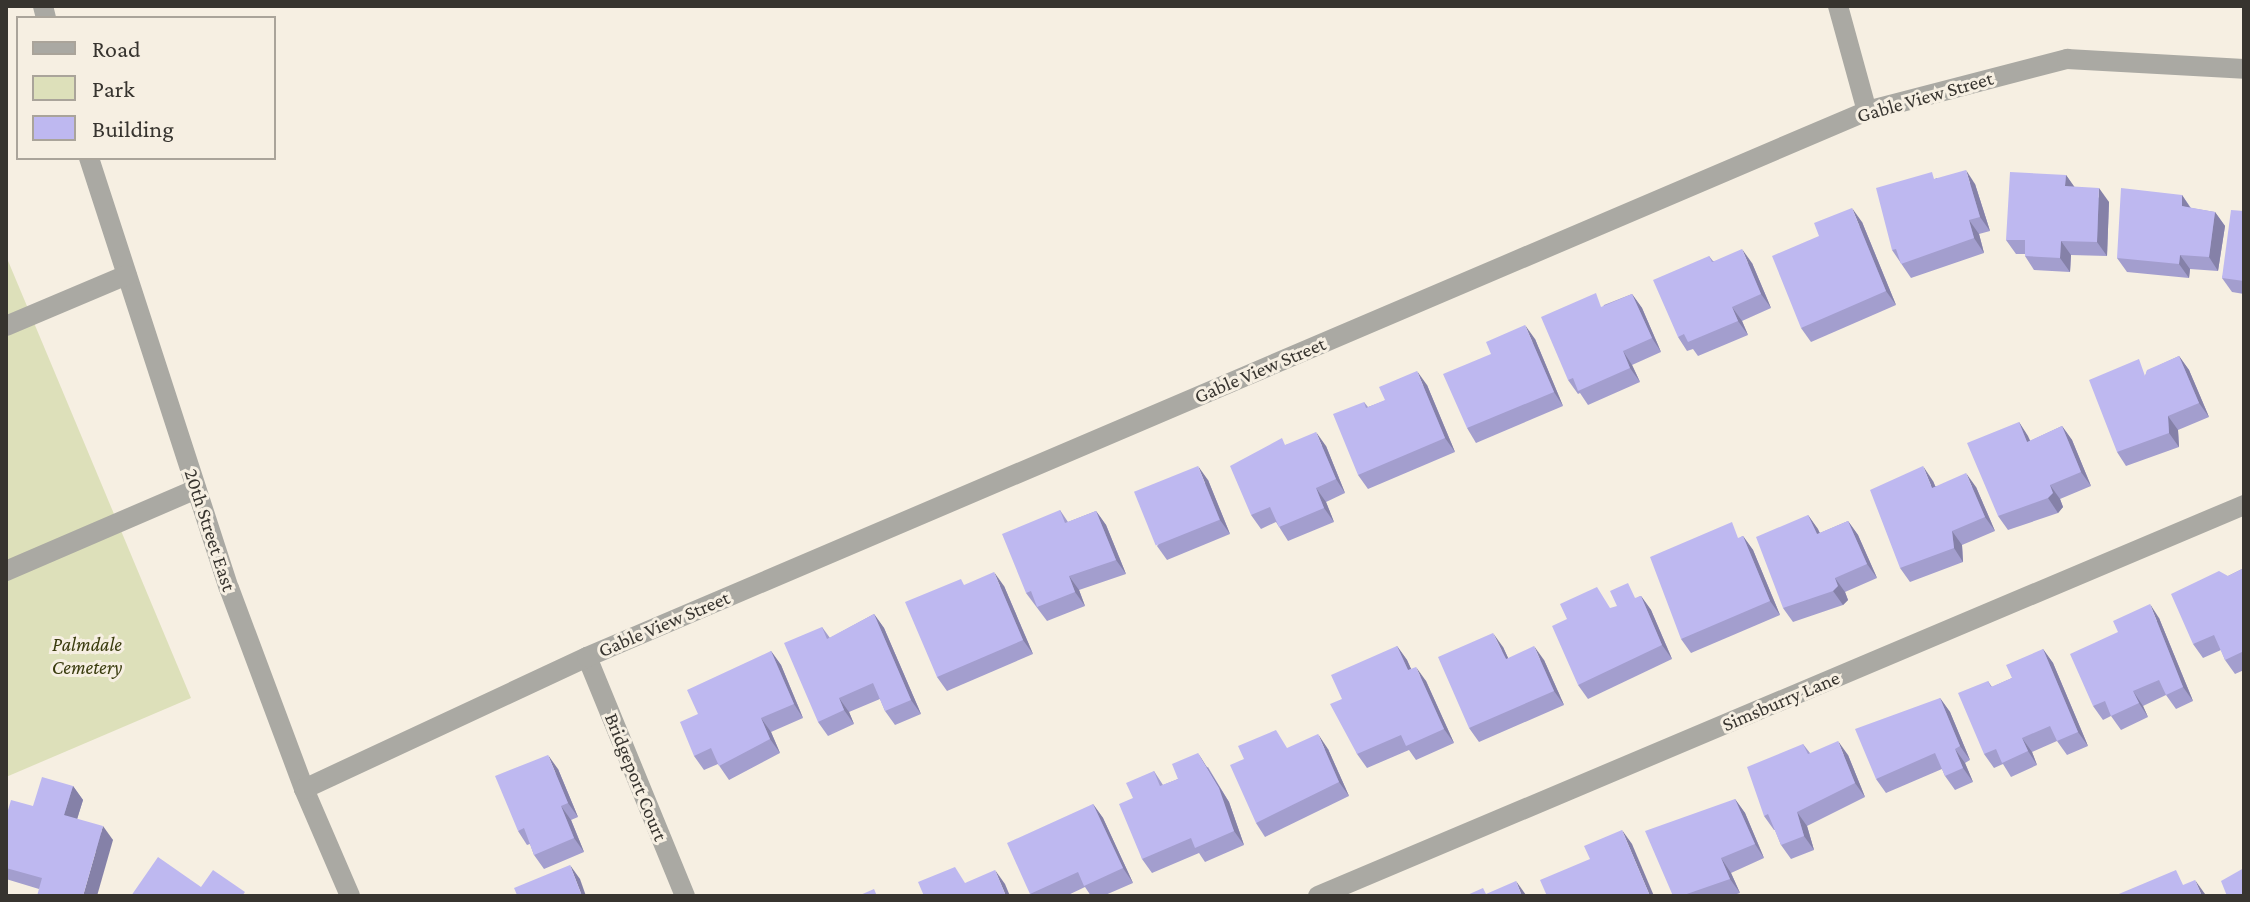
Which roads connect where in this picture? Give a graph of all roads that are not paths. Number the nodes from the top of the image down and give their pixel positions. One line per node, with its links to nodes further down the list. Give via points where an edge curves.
1 (1838, 6): 3 (street)
2 (2244, 69): 3 (street, Gable View Street, via 2067,59)
3 (1867, 111): 10 (street, Gable View Street)
4 (90, 160): 5 (street, 20th Street East)
5 (127, 275): 6 (street); 7 (street, 20th Street East)
6 (6, 326)
7 (196, 489): 9 (street); 11 (street, 20th Street East)
8 (2244, 505): 14 (street, Simsburry Lane)
9 (6, 571)
10 (587, 657): 11 (street, Gable View Street); 13 (street, Bridgeport Court)
11 (304, 789): 12 (street, 20th Street East)
12 (350, 896)
13 (685, 896)
14 (1318, 896)

